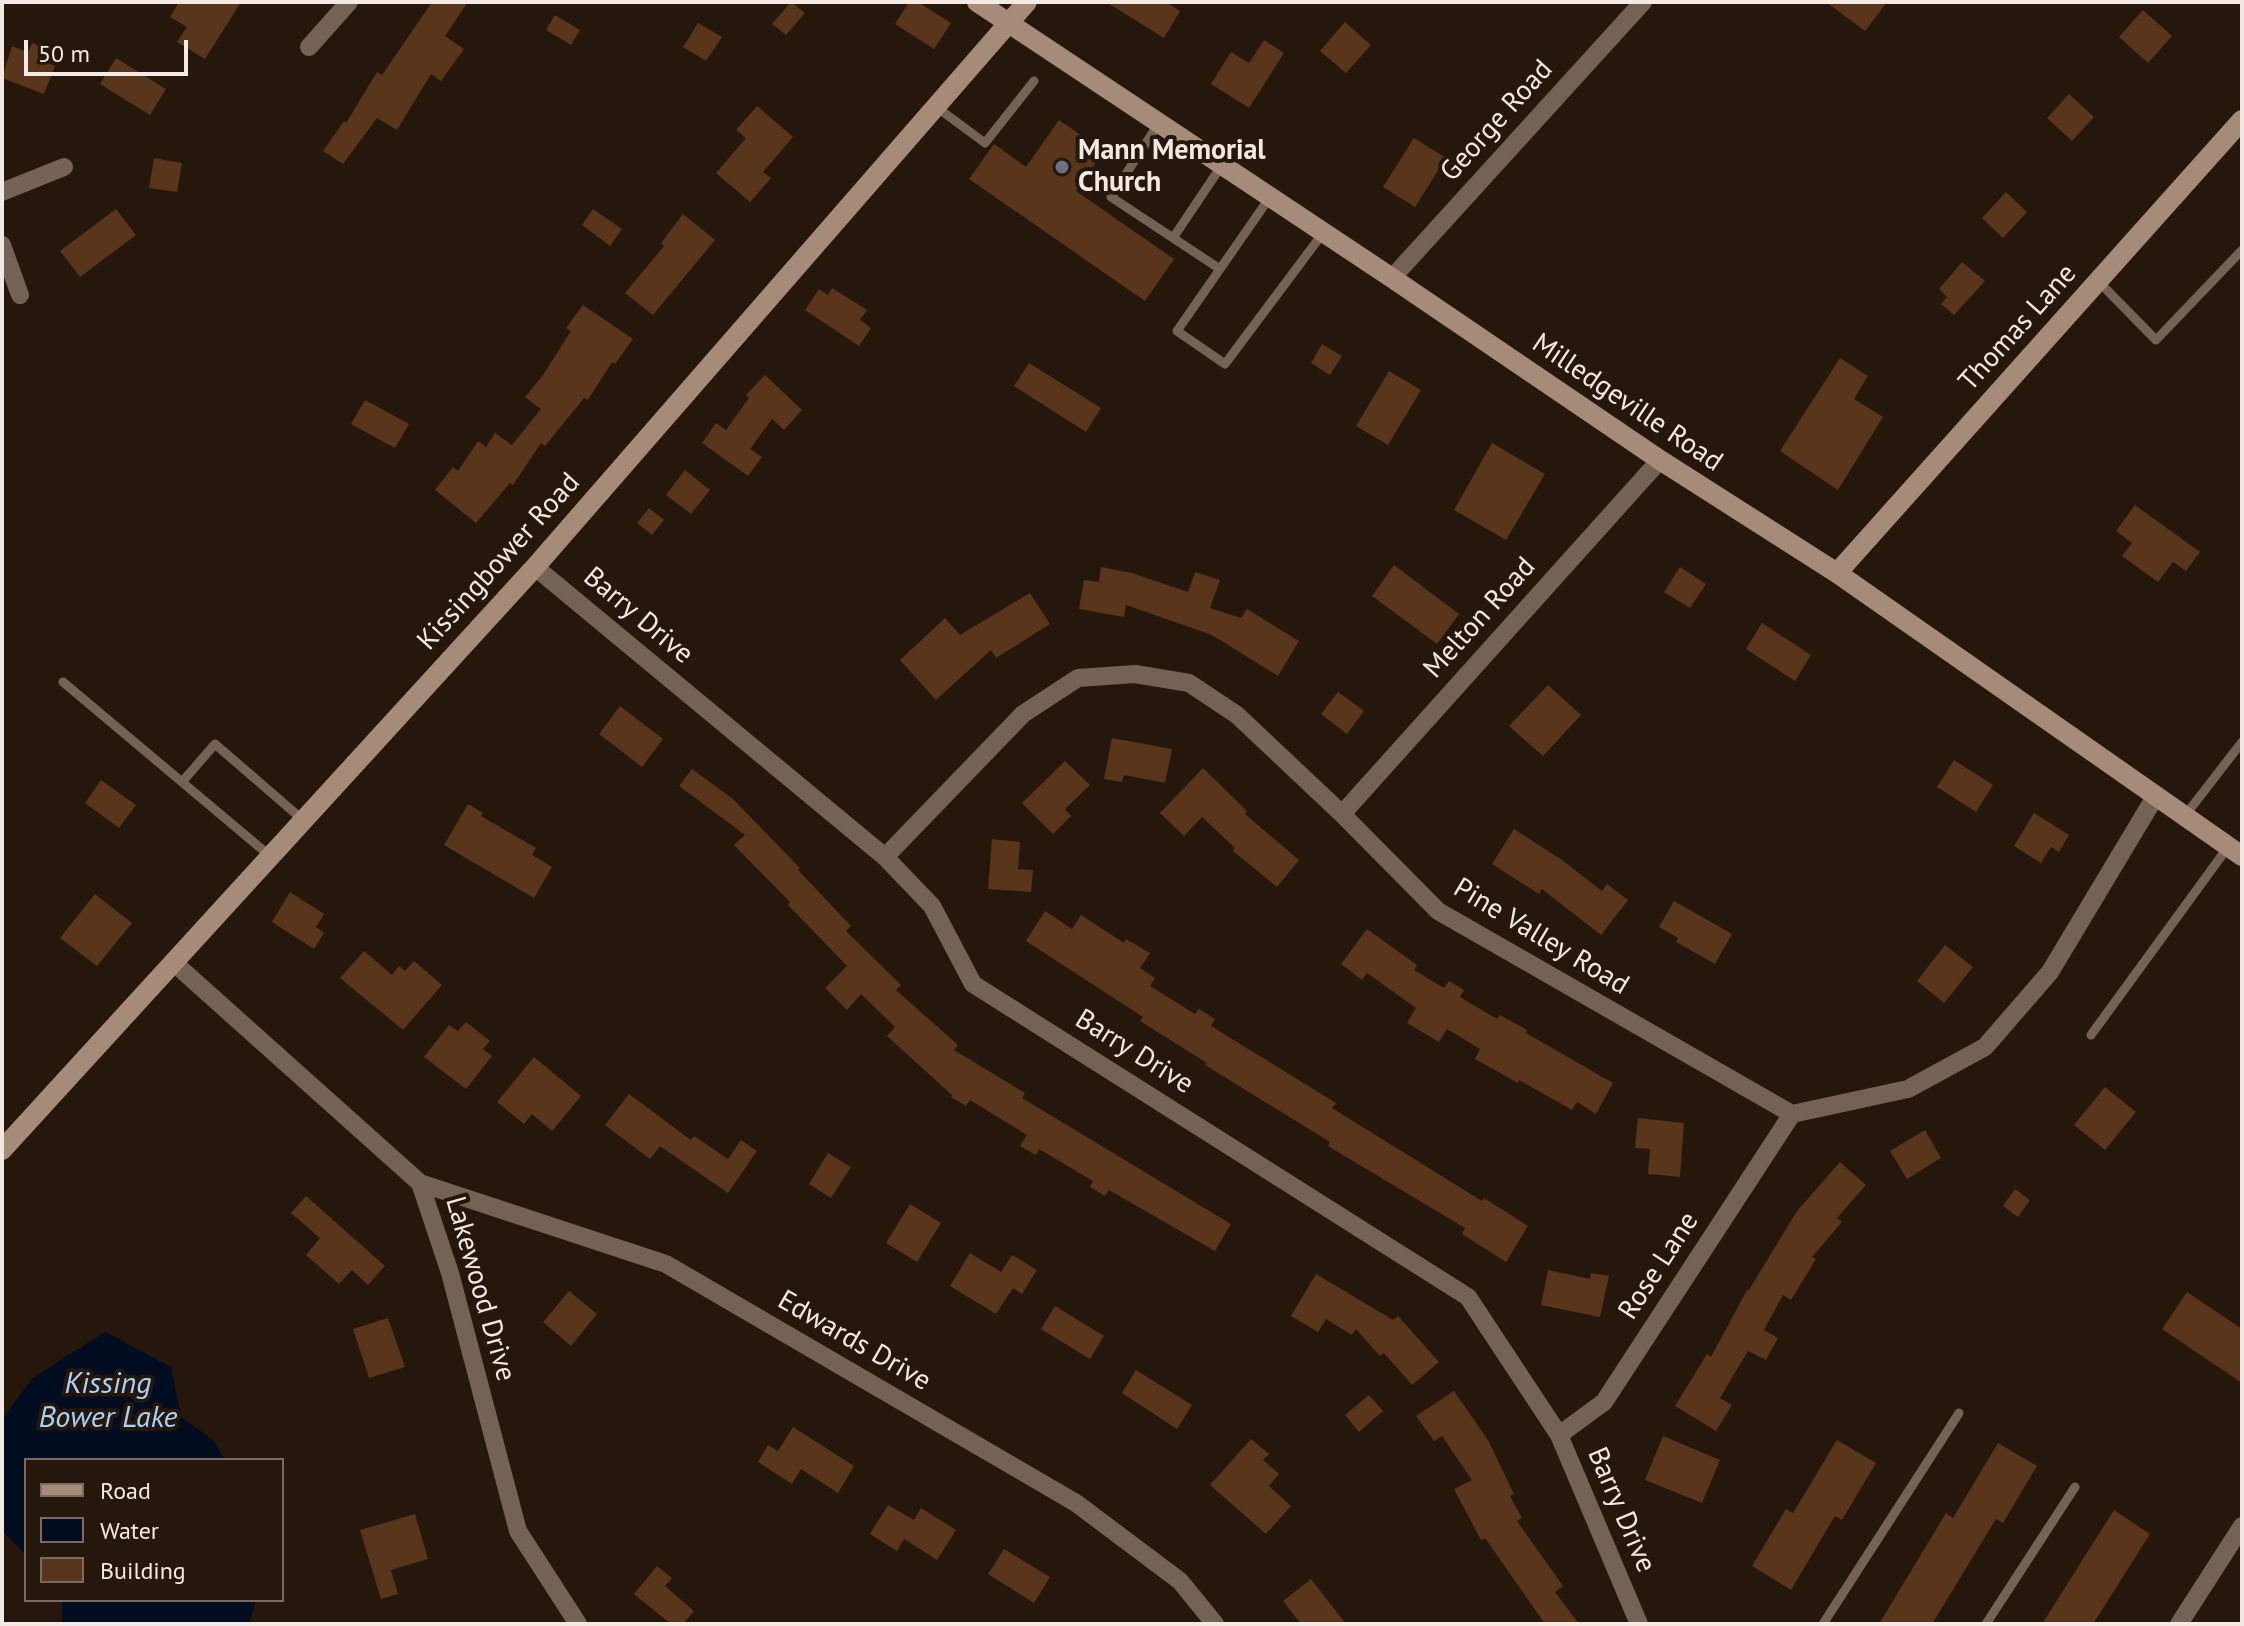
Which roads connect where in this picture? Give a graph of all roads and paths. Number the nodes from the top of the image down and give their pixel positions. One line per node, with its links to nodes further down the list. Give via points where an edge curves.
1 (349, 2): 6 (street)
2 (977, 2): 5 (street, Milledgeville Road)
3 (1027, 2): 5 (street, Kissingbower Road)
4 (1643, 2): 20 (street, George Road)
5 (1008, 23): 8 (street, Kissingbower Road); 9 (street, Milledgeville Road)
6 (309, 47)
7 (1034, 81): 8 (lane, via 985,143)
8 (935, 106): 24 (street, Kissingbower Road)
9 (1159, 123): 11 (street, Milledgeville Road); 16 (lane, via 1111,197)
10 (2241, 124): 21 (street, Thomas Lane)
11 (1222, 165): 14 (street, Milledgeville Road); 16 (lane)
12 (64, 167): 13 (street)
13 (2, 192)
14 (1270, 197): 15 (street, Milledgeville Road); 19 (lane)
15 (1323, 233): 19 (lane, via 1225,364 1177,331); 20 (street, Milledgeville Road)
16 (1173, 238): 19 (lane)
17 (2, 245): 22 (street)
18 (2242, 250): 21 (lane, via 2156,340)
19 (1220, 269)
20 (1392, 278): 23 (street, Milledgeville Road)
21 (2098, 281): 25 (street, Thomas Lane)
22 (20, 295)
23 (1660, 460): 25 (street, Milledgeville Road); 30 (street, Melton Road)
24 (535, 567): 32 (street, Kissingbower Road); 35 (street, Barry Drive)
25 (1837, 573): 29 (street, Milledgeville Road)
26 (63, 682): 28 (lane)
27 (2242, 742): 31 (lane)
28 (182, 782): 32 (lane, via 215,744); 34 (lane)
29 (2155, 797): 31 (street, Milledgeville Road); 38 (street, via 2050,972 1985,1047 1908,1089)
30 (1342, 814): 35 (street, Pine Valley Road, via 1237,715 1189,683 1135,674 1078,678 1023,714); 38 (street, Pine Valley Road, via 1438,911)
31 (2184, 817): 33 (street, Milledgeville Road)
32 (303, 820): 34 (street, Kissingbower Road)
33 (2235, 851): 37 (lane)
34 (270, 856): 36 (street, Kissingbower Road)
35 (885, 857): 42 (street, Barry Drive, via 932,906 973,984 1468,1297)
36 (173, 962): 39 (street, Kissingbower Road); 40 (street, Lakewood Drive)
37 (2091, 1035)
38 (1792, 1114): 42 (street, Rose Lane, via 1604,1402)
39 (2, 1150)
40 (420, 1183): 45 (street, Lakewood Drive, via 450,1273 518,1531); 46 (street, Edwards Drive, via 666,1264 1076,1503 1180,1581)
41 (1959, 1413): 48 (lane)
42 (1559, 1435): 47 (street, Barry Drive)
43 (2075, 1487): 49 (lane)
44 (2242, 1526): 50 (street)
45 (578, 1624)
46 (1215, 1624)
47 (1639, 1624)
48 (1823, 1624)
49 (1986, 1624)
50 (2179, 1624)

